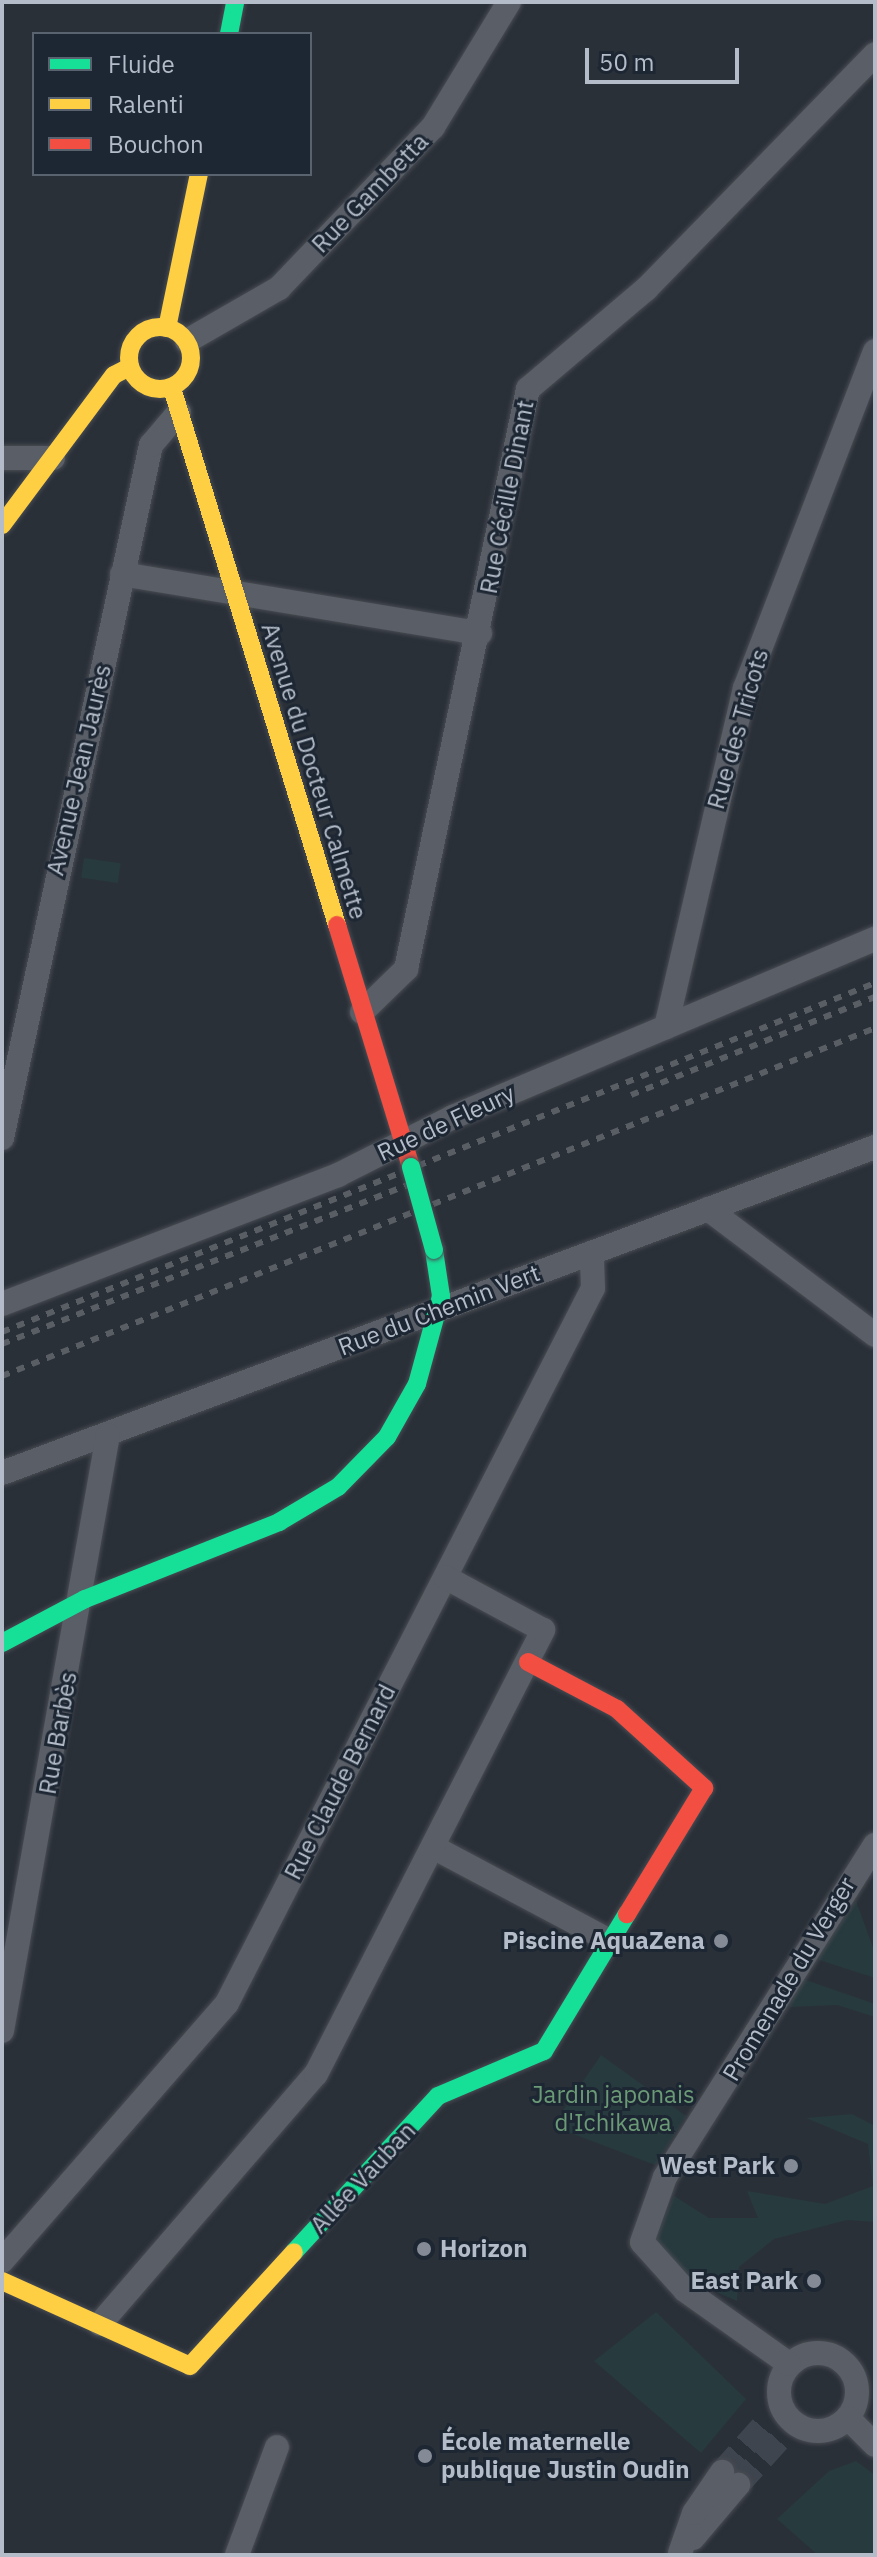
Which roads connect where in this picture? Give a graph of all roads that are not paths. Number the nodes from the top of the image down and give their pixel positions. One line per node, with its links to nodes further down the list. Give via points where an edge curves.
1 (235, 2): 3 (main road)
2 (509, 2): 6 (street, Rue Gambetta, via 433,127 279,288)
3 (229, 32)
4 (875, 54): 16 (street, Rue Cécille Dinant, via 646,289 528,389)
5 (199, 176): 6 (main road)
6 (177, 335): 8 (main road, via 137,338); 9 (main road, via 191,363)
7 (875, 351): 19 (street, Rue des Tricots, via 745,688)
8 (130, 367): 9 (main road, via 142,384); 12 (main road, via 114,375)
9 (172, 388): 10 (main road, Avenue du Docteur Calmette)
10 (179, 412): 14 (street, Avenue Jean Jaurès, via 151,445); 15 (main road, Avenue du Docteur Calmette)
11 (2, 458): 12 (street)
12 (53, 458): 13 (main road)
13 (2, 525)
14 (122, 574): 15 (street); 20 (street, Avenue Jean Jaurès)
15 (236, 596): 16 (street); 18 (main road, Avenue du Docteur Calmette)
16 (480, 633): 18 (street, Rue Cécille Dinant, via 406,969)
17 (875, 939): 19 (street, Rue de Fleury)
18 (362, 1012): 21 (main road, Avenue du Docteur Calmette)
19 (666, 1027): 21 (street, Rue de Fleury)
20 (2, 1138)
21 (403, 1141): 25 (street, Rue de Fleury, via 338,1175); 26 (main road, Avenue du Docteur Calmette, bridge, via 434,1250)
22 (875, 1147): 23 (street, Rue du Chemin Vert)
23 (708, 1209): 24 (street, Rue du Chemin Vert); 27 (street)
24 (592, 1253): 26 (street, Rue du Chemin Vert); 30 (street, Rue Claude Bernard, via 593,1288)
25 (8, 1303)
26 (439, 1310): 28 (street, Rue du Chemin Vert); 31 (main road, via 417,1384 377,1449 319,1500)
27 (875, 1335)
28 (108, 1435): 29 (street, Rue du Chemin Vert); 31 (street, Rue Barbès)
29 (2, 1473)
30 (445, 1577): 34 (street, via 543,1630); 39 (street, Rue Claude Bernard, via 227,2003)
31 (80, 1608): 32 (main road); 33 (main road); 38 (street, Rue Barbès)
32 (2, 1643)
33 (2, 1660)
34 (522, 1671): 36 (street); 37 (main road, Allée Vauban, via 617,1709 704,1788)
35 (875, 1845): 42 (street, Promenade du Verger, via 665,2177 642,2242 685,2290)
36 (433, 1847): 37 (street); 41 (street, via 316,2074)
37 (610, 1941): 41 (main road, Allée Vauban, via 544,2051 438,2096 190,2366)
38 (2, 2031)
39 (2, 2261)
40 (2, 2281): 41 (main road, Allée Vauban)
41 (100, 2324)
42 (789, 2364): 43 (street, via 823,2353 845,2363 857,2383); 43 (street, via 779,2386 782,2420 826,2430)
43 (848, 2418): 44 (street)
44 (875, 2445)
45 (277, 2447): 48 (street)
46 (730, 2479): 47 (street, via 694,2513)
47 (679, 2554)
48 (237, 2555)

